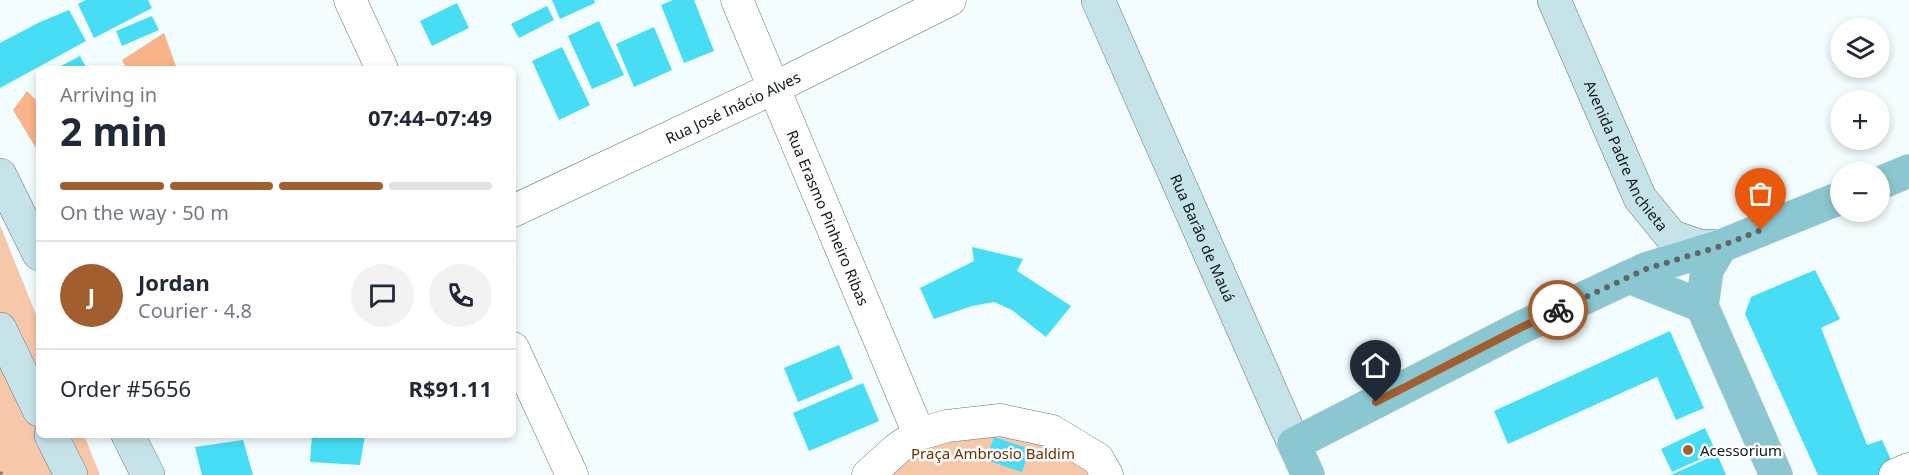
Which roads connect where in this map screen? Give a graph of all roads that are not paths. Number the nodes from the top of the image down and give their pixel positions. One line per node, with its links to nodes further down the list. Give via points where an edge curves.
1 (350, 0): 6 (street)
2 (736, 0): 7 (street, Rua Erasmo Pinheiro Ribas)
3 (950, 0): 7 (street, Rua José Inácio Alves)
4 (1098, 0): 23 (main road, Rua Barão de Mauá)
5 (1554, 0): 13 (main road, Avenida Padre Anchieta, via 1640,198 1671,236 1699,246)
6 (381, 66)
7 (774, 88): 12 (street, Rua José Inácio Alves); 20 (street, Rua Erasmo Pinheiro Ribas)
8 (1909, 171): 10 (main road)
9 (0, 175): 14 (main road)
10 (1890, 179)
11 (1830, 202): 13 (main road)
12 (516, 210)
13 (1721, 246): 15 (main road); 16 (main road, via 1707,270)
14 (36, 248)
15 (1629, 277): 16 (main road); 23 (main road)
16 (1702, 306): 31 (main road)
17 (0, 329): 19 (main road)
18 (516, 354): 27 (street)
19 (36, 404)
20 (919, 434): 28 (street); 29 (street, via 947,426 1000,420 1052,431 1098,459)
21 (52, 438): 25 (main road)
22 (130, 438): 26 (main road)
23 (1294, 444): 30 (main road, Rua Barão de Mauá)
24 (1909, 469): 32 (street)
25 (71, 475)
26 (148, 475)
27 (572, 475)
28 (868, 475)
29 (1107, 475)
30 (1308, 475)
31 (1776, 475)
32 (1895, 475)

